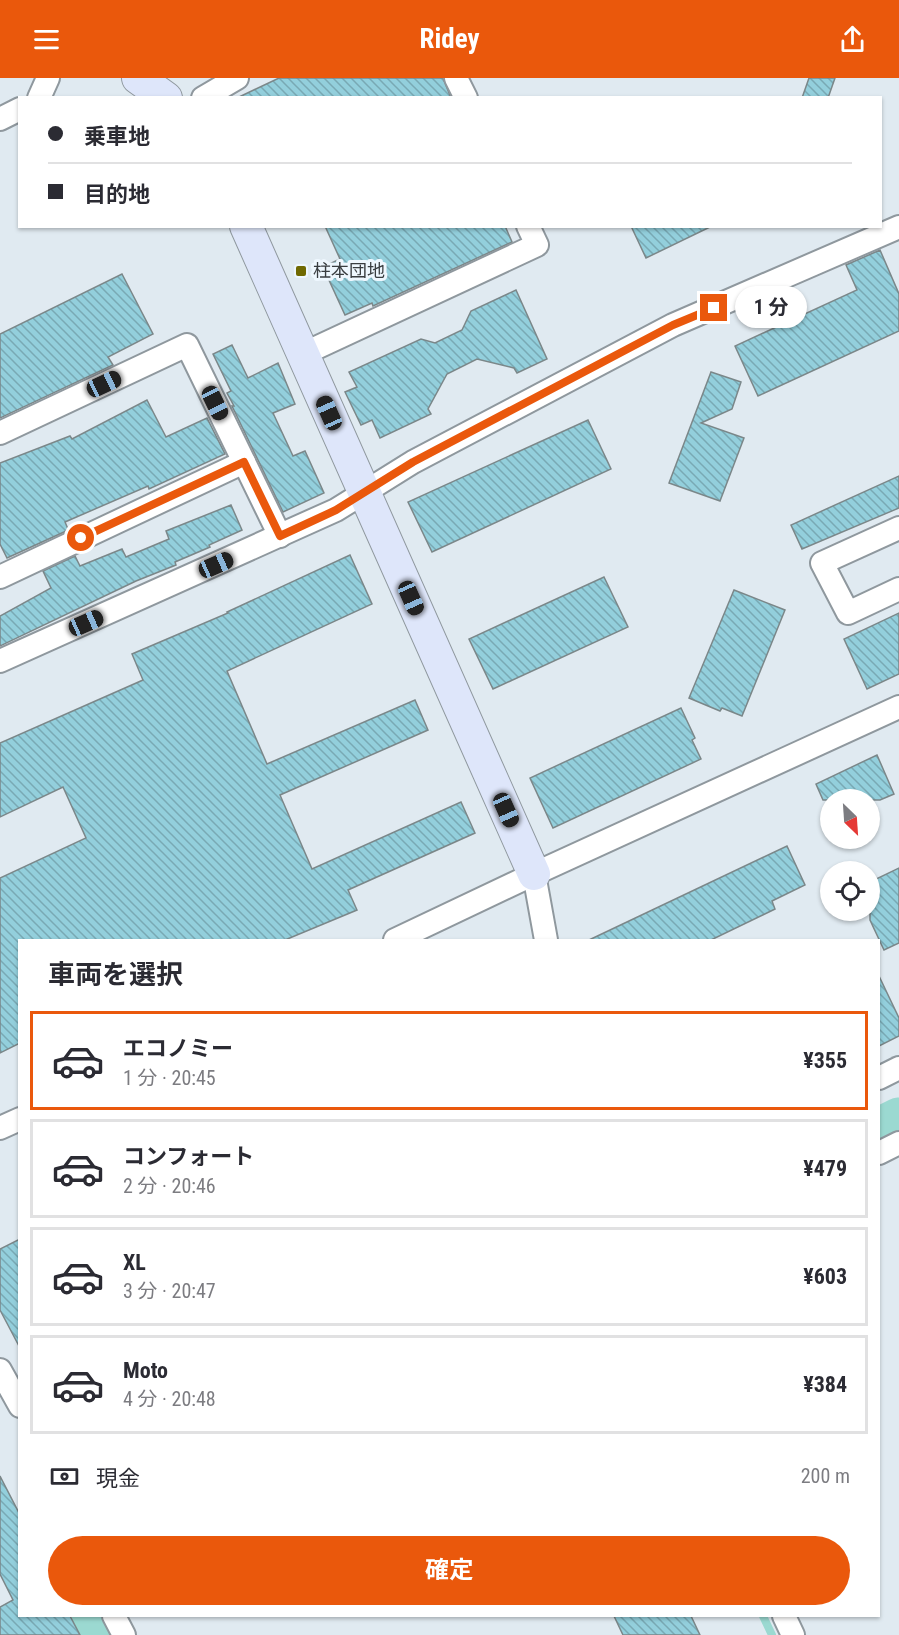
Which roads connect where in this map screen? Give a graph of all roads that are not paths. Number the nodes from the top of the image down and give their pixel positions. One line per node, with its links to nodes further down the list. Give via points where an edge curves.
1 (48, 78): 5 (street)
2 (138, 78): 6 (street)
3 (237, 78): 7 (street)
4 (456, 78): 8 (street)
5 (40, 96)
6 (163, 96)
7 (206, 96)
8 (465, 96)
9 (18, 110): 10 (street)
10 (0, 119)
11 (899, 227): 17 (street, via 673,325)
12 (247, 228): 14 (street)
13 (529, 228): 14 (street, via 537,245)
14 (303, 354): 17 (street)
15 (0, 433): 16 (street, via 187,345)
16 (244, 462): 19 (street); 20 (street)
17 (363, 492): 19 (street, via 336,510); 24 (street)
18 (899, 528): 21 (street, via 822,563 848,613)
19 (280, 536): 22 (street)
20 (0, 577)
21 (899, 589)
22 (0, 662)
23 (899, 707): 24 (street)
24 (534, 874): 25 (street); 26 (street)
25 (396, 939)
26 (546, 939)
27 (899, 1068): 28 (street)
28 (880, 1078)
29 (18, 1120): 30 (street)
30 (0, 1128)
31 (899, 1143): 32 (street)
32 (880, 1152)
33 (0, 1370): 34 (street)
34 (18, 1402)
35 (115, 1617): 37 (street)
36 (784, 1617): 38 (street)
37 (124, 1635)
38 (793, 1635)

